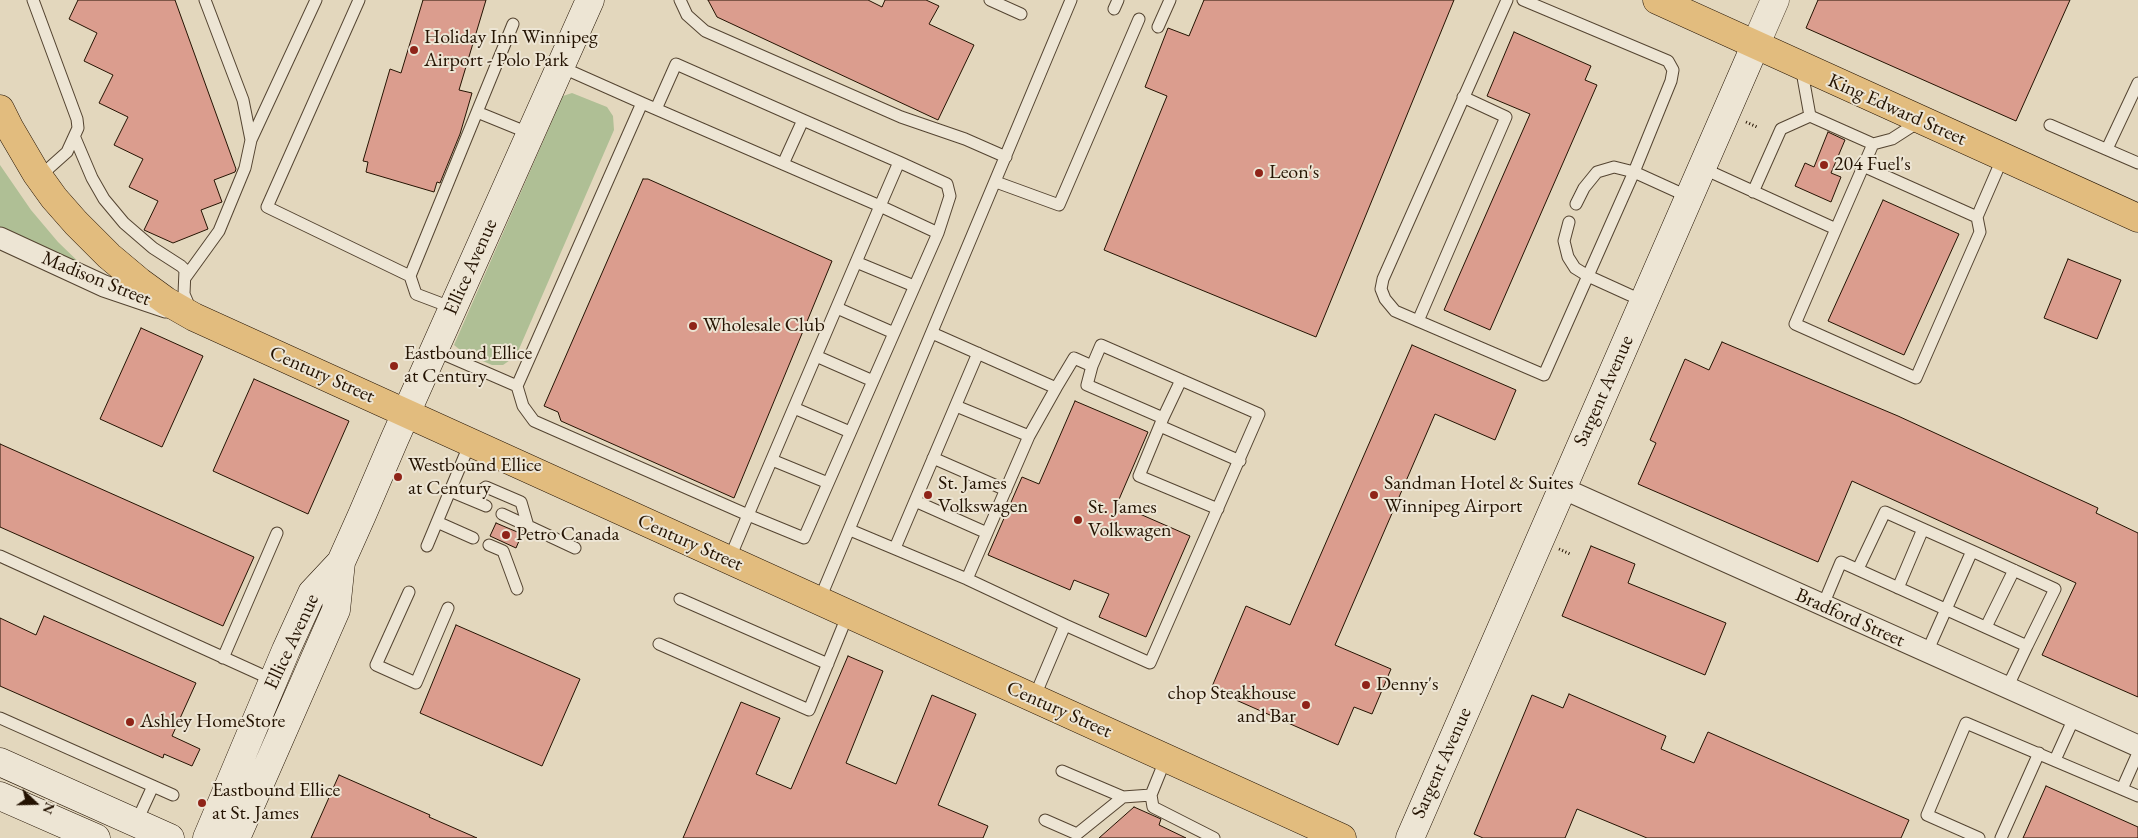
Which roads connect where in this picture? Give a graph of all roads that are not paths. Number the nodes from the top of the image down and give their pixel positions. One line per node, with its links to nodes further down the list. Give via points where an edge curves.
1 (33, 0): 32 (lane, via 77,119)
2 (206, 0): 33 (lane, via 244,100)
3 (316, 0): 33 (lane)
4 (359, 0): 57 (lane, via 267,207)
5 (590, 0): 20 (main road, Ellice Avenue)
6 (680, 0): 36 (lane, via 686,15 705,31 901,117)
7 (990, 0): 14 (lane)
8 (1071, 0): 36 (lane)
9 (1170, 0): 17 (lane)
10 (1507, 0): 22 (lane)
11 (1522, 0): 43 (lane, via 1668,61 1673,70 1671,81)
12 (1657, 0): 18 (main road, King Edward Street)
13 (1776, 0): 18 (main road, Sargent Avenue)
14 (1021, 14)
15 (1139, 19): 45 (lane, via 1059,205)
16 (513, 24): 26 (lane)
17 (1158, 27)
18 (1756, 46): 19 (main road, King Edward Street); 42 (main road, Sargent Avenue)
19 (1800, 66): 27 (lane); 29 (main road, King Edward Street)
20 (560, 67): 23 (lane); 31 (main road, Ellice Avenue)
21 (2138, 83): 35 (lane)
22 (1463, 97): 65 (lane, via 1383,279 1381,289 1385,299 1395,310); 65 (lane, via 1506,117)
23 (642, 103): 25 (lane); 74 (lane)
24 (0, 108): 44 (main road, Century Street)
25 (656, 109): 28 (lane, via 676,64); 40 (lane)
26 (476, 112): 31 (lane); 57 (lane)
27 (1810, 116): 34 (lane); 46 (lane, via 1780,129)
28 (803, 120): 38 (lane); 40 (lane)
29 (1921, 120): 34 (lane, via 1892,139); 37 (main road, King Edward Street)
30 (2050, 125): 35 (lane)
31 (531, 134): 62 (main road, Ellice Avenue)
32 (74, 138): 44 (lane, via 66,152); 59 (lane, via 104,199 153,248 181,266 185,270)
33 (252, 140): 59 (lane, via 245,168 219,231)
34 (1873, 144): 41 (lane)
35 (2107, 149): 39 (lane)
36 (1006, 157): 45 (lane)
37 (2003, 158): 50 (lane); 51 (main road, King Edward Street)
38 (899, 162): 49 (lane); 54 (lane, via 947,184 950,196)
39 (2138, 163)
40 (783, 164): 49 (lane)
41 (1863, 166): 50 (lane); 53 (lane)
42 (1702, 168): 46 (lane); 47 (main road, Sargent Avenue)
43 (1634, 172): 47 (lane); 48 (lane, via 1614,167 1597,172); 58 (lane)
44 (39, 177): 64 (main road, Century Street, via 108,256 166,301)
45 (996, 182): 67 (lane)
46 (1753, 192): 53 (lane)
47 (1689, 197): 61 (main road, Sargent Avenue)
48 (1576, 204)
49 (880, 206): 54 (lane); 56 (lane)
50 (1977, 217): 53 (lane, via 1980,232 1916,378 1795,324)
51 (2138, 218)
52 (1568, 222): 58 (lane, via 1564,241 1568,256 1575,268)
53 (1836, 229)
54 (938, 233): 60 (lane)
55 (0, 238): 64 (street, Madison Street, via 104,286)
56 (856, 262): 60 (lane); 63 (lane)
57 (410, 276): 62 (lane, via 416,294)
58 (1588, 276): 61 (lane); 65 (lane, via 1544,375)
59 (185, 278): 64 (lane, via 184,294)
60 (914, 286): 66 (lane)
61 (1644, 301): 87 (main road, Sargent Avenue)
62 (453, 308): 68 (main road, Ellice Avenue)
63 (837, 308): 66 (lane); 70 (lane)
64 (194, 317): 78 (main road, Century Street)
65 (1418, 321)
66 (894, 333): 73 (lane)
67 (932, 333): 69 (lane); 99 (lane)
68 (434, 350): 74 (lane); 78 (main road, Ellice Avenue)
69 (978, 353): 75 (lane); 76 (lane)
70 (816, 356): 73 (lane); 77 (lane)
71 (1092, 366): 72 (lane, via 1101,345); 75 (lane, via 1074,358); 79 (lane, via 1087,385)
72 (1180, 380): 79 (lane); 85 (lane, via 1260,414)
73 (873, 381): 80 (lane)
74 (517, 386): 95 (lane, via 523,406 534,421)
75 (1056, 388): 81 (lane)
76 (956, 406): 81 (lane); 83 (lane)
77 (794, 408): 80 (lane); 84 (lane)
78 (406, 414): 82 (main road, Century Street); 110 (main road, Ellice Avenue)
79 (1162, 422): 85 (lane); 93 (lane, via 1139,476)
80 (850, 432): 86 (lane)
81 (1029, 436): 88 (lane)
82 (470, 443): 89 (lane); 109 (main road, Century Street)
83 (933, 458): 88 (lane); 91 (lane)
84 (772, 460): 86 (lane); 95 (lane)
85 (1240, 461): 93 (lane)
86 (828, 483): 95 (lane, via 804,538)
87 (1562, 488): 119 (street, Bradford Street); 157 (main road, Sargent Avenue)
88 (1006, 490): 100 (lane)
89 (450, 491): 90 (lane); 96 (lane)
90 (470, 499): 92 (lane); 97 (lane, via 486,487 521,502)
91 (915, 501): 100 (lane); 106 (lane)
92 (486, 506)
93 (1218, 509): 123 (lane, via 1150,663)
94 (502, 514): 97 (lane)
95 (748, 515): 109 (lane)
96 (437, 522): 102 (lane); 104 (lane)
97 (528, 526): 105 (lane)
98 (1924, 529): 107 (lane); 111 (lane, via 1885,512); 114 (lane)
99 (850, 530): 106 (lane); 118 (lane)
100 (987, 533): 113 (lane)
101 (277, 534): 128 (lane)
102 (473, 538)
103 (488, 545): 115 (lane, via 503,551)
104 (427, 546)
105 (575, 548)
106 (895, 548): 113 (lane)
107 (1972, 551): 112 (lane); 121 (lane)
108 (0, 556): 128 (lane)
109 (729, 560): 118 (main road, Century Street)
110 (341, 562): 130 (main road, Ellice Avenue, via 312,593); 154 (main road, Ellice Avenue, via 336,610)
111 (1858, 569): 114 (lane); 119 (lane, via 1841,562)
112 (2014, 570): 124 (lane); 126 (lane, via 2055,589)
113 (967, 579): 123 (lane)
114 (1898, 588): 121 (lane)
115 (517, 589)
116 (409, 592): 120 (lane, via 376,665 416,683)
117 (680, 599): 129 (lane)
118 (819, 601): 122 (main road, Century Street)
119 (1823, 606): 127 (street, Bradford Street)
120 (448, 608)
121 (1945, 609): 124 (lane); 127 (lane)
122 (848, 614): 129 (lane); 132 (main road, Century Street)
123 (1065, 625): 132 (lane)
124 (1986, 627): 126 (lane)
125 (660, 644): 129 (lane, via 809,710)
126 (2027, 646): 131 (lane)
127 (1927, 652): 131 (street, Bradford Street)
128 (223, 658): 130 (lane)
129 (828, 664)
130 (273, 680): 153 (main road, Ellice Avenue)
131 (2007, 688): 134 (street, Bradford Street)
132 (1034, 698): 138 (main road, Century Street)
133 (0, 718): 142 (lane)
134 (2074, 718): 135 (street, Bradford Street); 139 (lane)
135 (2138, 746)
136 (2039, 753): 139 (lane); 158 (lane, via 1966,723 1927,815); 159 (lane)
137 (2138, 753): 143 (lane)
138 (1166, 758): 145 (lane); 156 (main road, Century Street)
139 (2055, 760): 143 (lane)
140 (0, 762): 150 (main road)
141 (1062, 771): 148 (lane)
142 (153, 786): 144 (lane); 150 (lane)
143 (2122, 789): 147 (lane)
144 (173, 795)
145 (1151, 795): 148 (lane); 155 (lane, via 1153,807)
146 (0, 796): 151 (main road)
147 (2138, 796)
148 (1123, 797): 149 (lane, via 1076,834)
149 (1045, 820)
150 (136, 823): 152 (main road)
151 (96, 838)
152 (170, 838)
153 (207, 838)
154 (236, 838)
155 (1214, 838)
156 (1342, 838)
157 (1410, 838)
158 (1979, 838)
159 (2002, 838)

